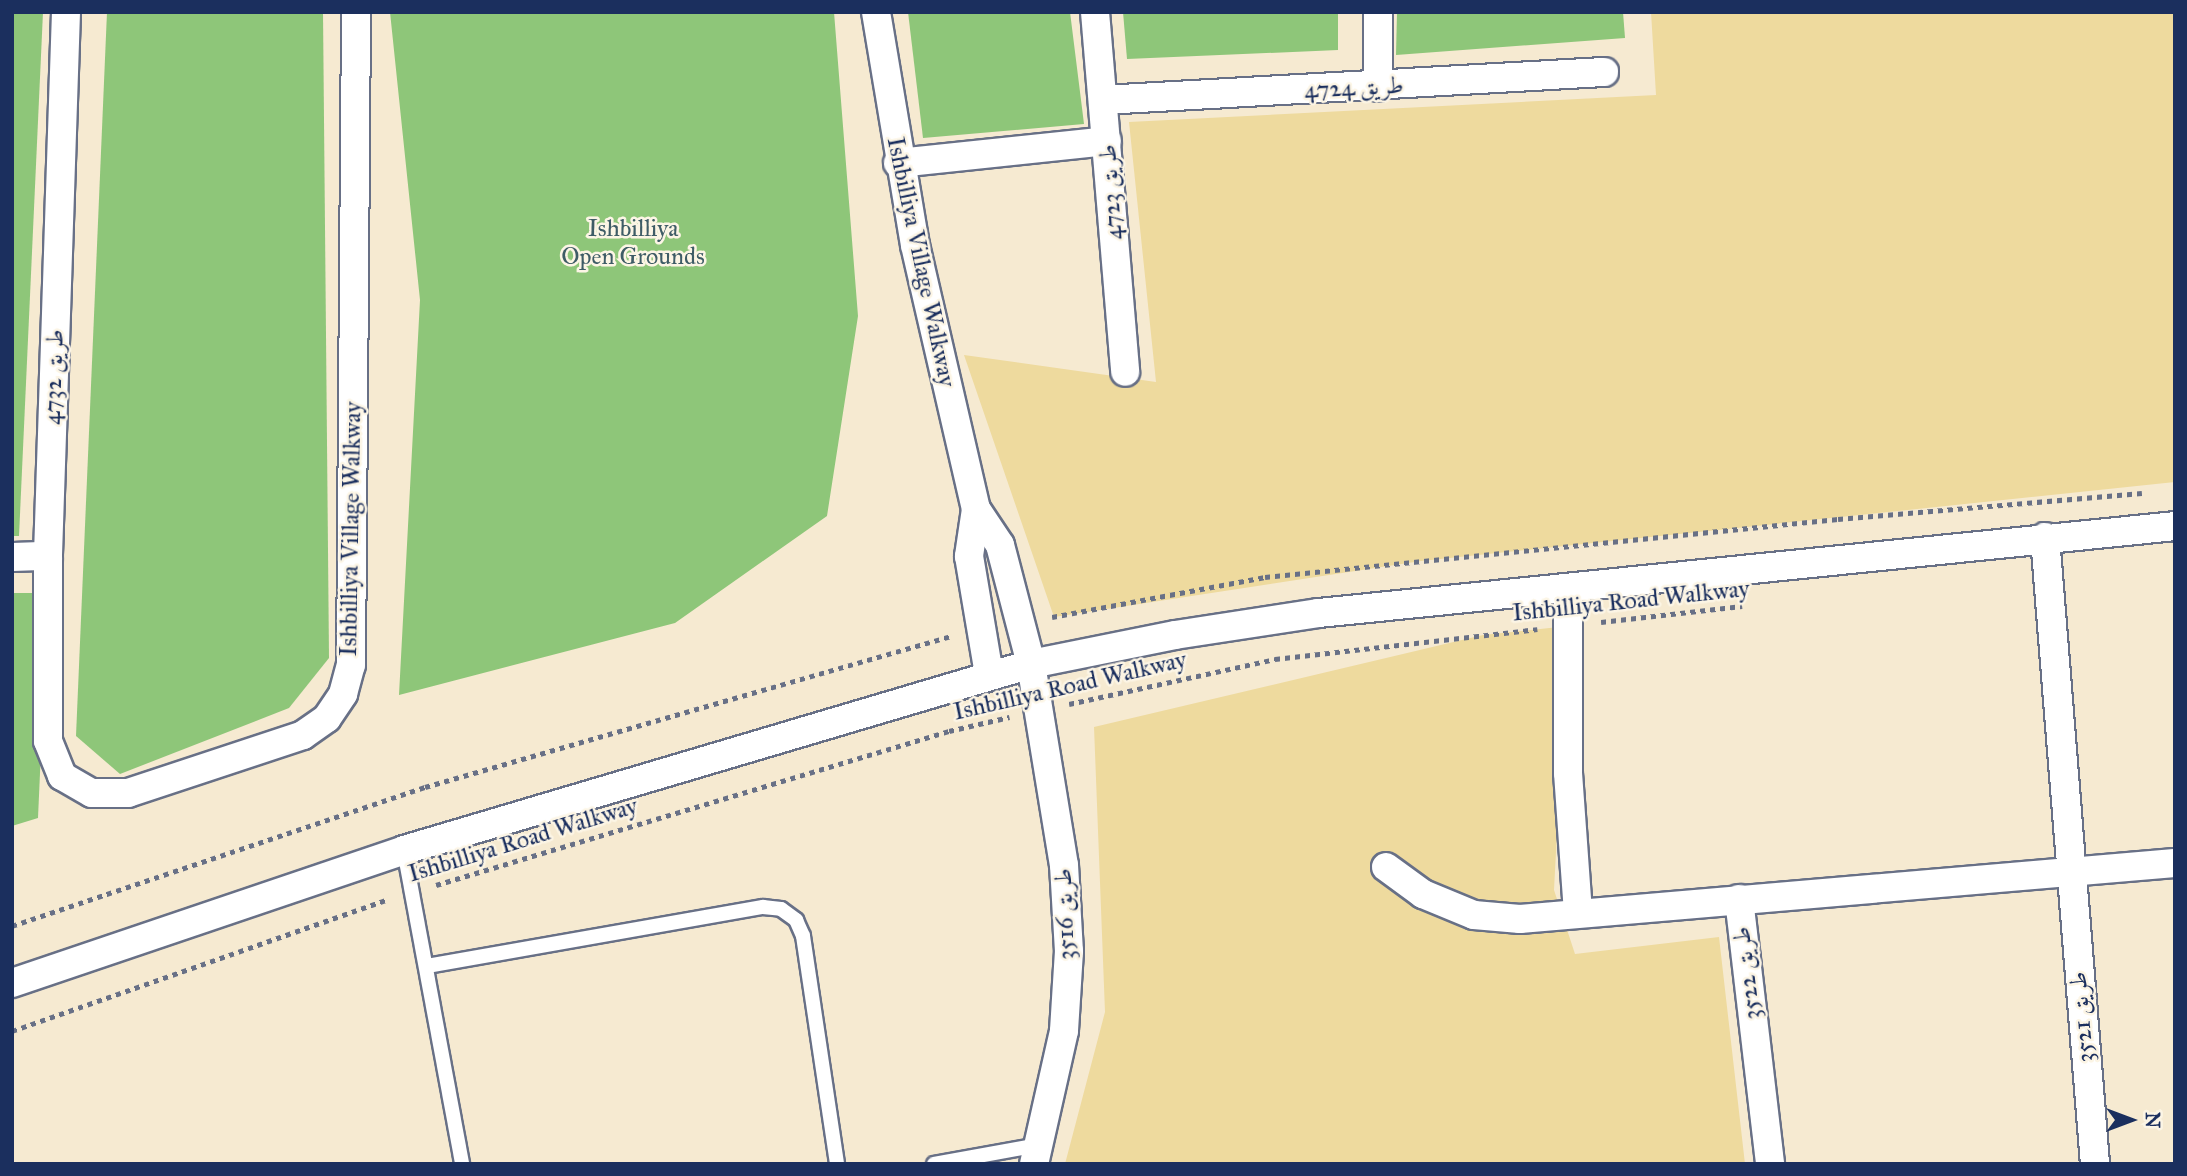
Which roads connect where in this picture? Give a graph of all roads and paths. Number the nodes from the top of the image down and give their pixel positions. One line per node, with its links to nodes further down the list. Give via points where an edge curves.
1 (66, 12): 15 (street, طريق 4732)
2 (356, 12): 23 (street, Ishbilliya Village Walkway, via 351,665 344,694 327,718 303,735 128,793 92,793 62,776)
3 (876, 12): 10 (street, Ishbilliya Village Walkway)
4 (1095, 12): 8 (street, طريق 4723)
5 (1378, 12): 7 (street)
6 (1604, 72): 7 (street, طريق 4724)
7 (1378, 87): 8 (street, طريق 4724)
8 (1103, 100): 9 (street, طريق 4723)
9 (1107, 141): 10 (street); 11 (street, طريق 4723)
10 (898, 163): 12 (street, Ishbilliya Village Walkway)
11 (1125, 372)
12 (976, 509): 20 (street, طريق 3516, via 1000,545); 21 (street, via 969,556)
13 (2175, 526): 14 (street)
14 (2045, 537): 17 (street); 27 (street, طريق 3521)
15 (48, 556): 16 (street); 23 (street, طريق 4732)
16 (12, 557)
17 (1568, 591): 19 (street); 20 (street, via 1319,613)
18 (1747, 606): 19 (path, Ishbilliya Road Walkway)
19 (1568, 626): 22 (path, Ishbilliya Road Walkway, via 1275,659); 30 (street, via 1568,773)
20 (1031, 664): 21 (street); 22 (street, طريق 3516)
21 (989, 674): 24 (street)
22 (1039, 711): 28 (path, Ishbilliya Road Walkway, via 949,731); 34 (street, طريق 3516, via 1064,866 1069,951 1063,1031)
23 (48, 741)
24 (404, 850): 28 (lane); 32 (street)
25 (2175, 863): 27 (street)
26 (1386, 867): 30 (street, طريق 3522, via 1423,894 1474,915 1521,919)
27 (2069, 871): 29 (street); 39 (street, طريق 3521)
28 (413, 892): 31 (lane); 33 (path, Ishbilliya Road Walkway)
29 (1739, 900): 30 (street, طريق 3522); 38 (street, طريق 3522)
30 (1578, 912)
31 (427, 966): 35 (lane); 36 (lane, via 763,907 781,909 796,920 803,936)
32 (12, 983)
33 (12, 1031)
34 (1037, 1154): 37 (lane)
35 (462, 1164)
36 (837, 1164)
37 (934, 1164)
38 (1770, 1164)
39 (2095, 1164)

